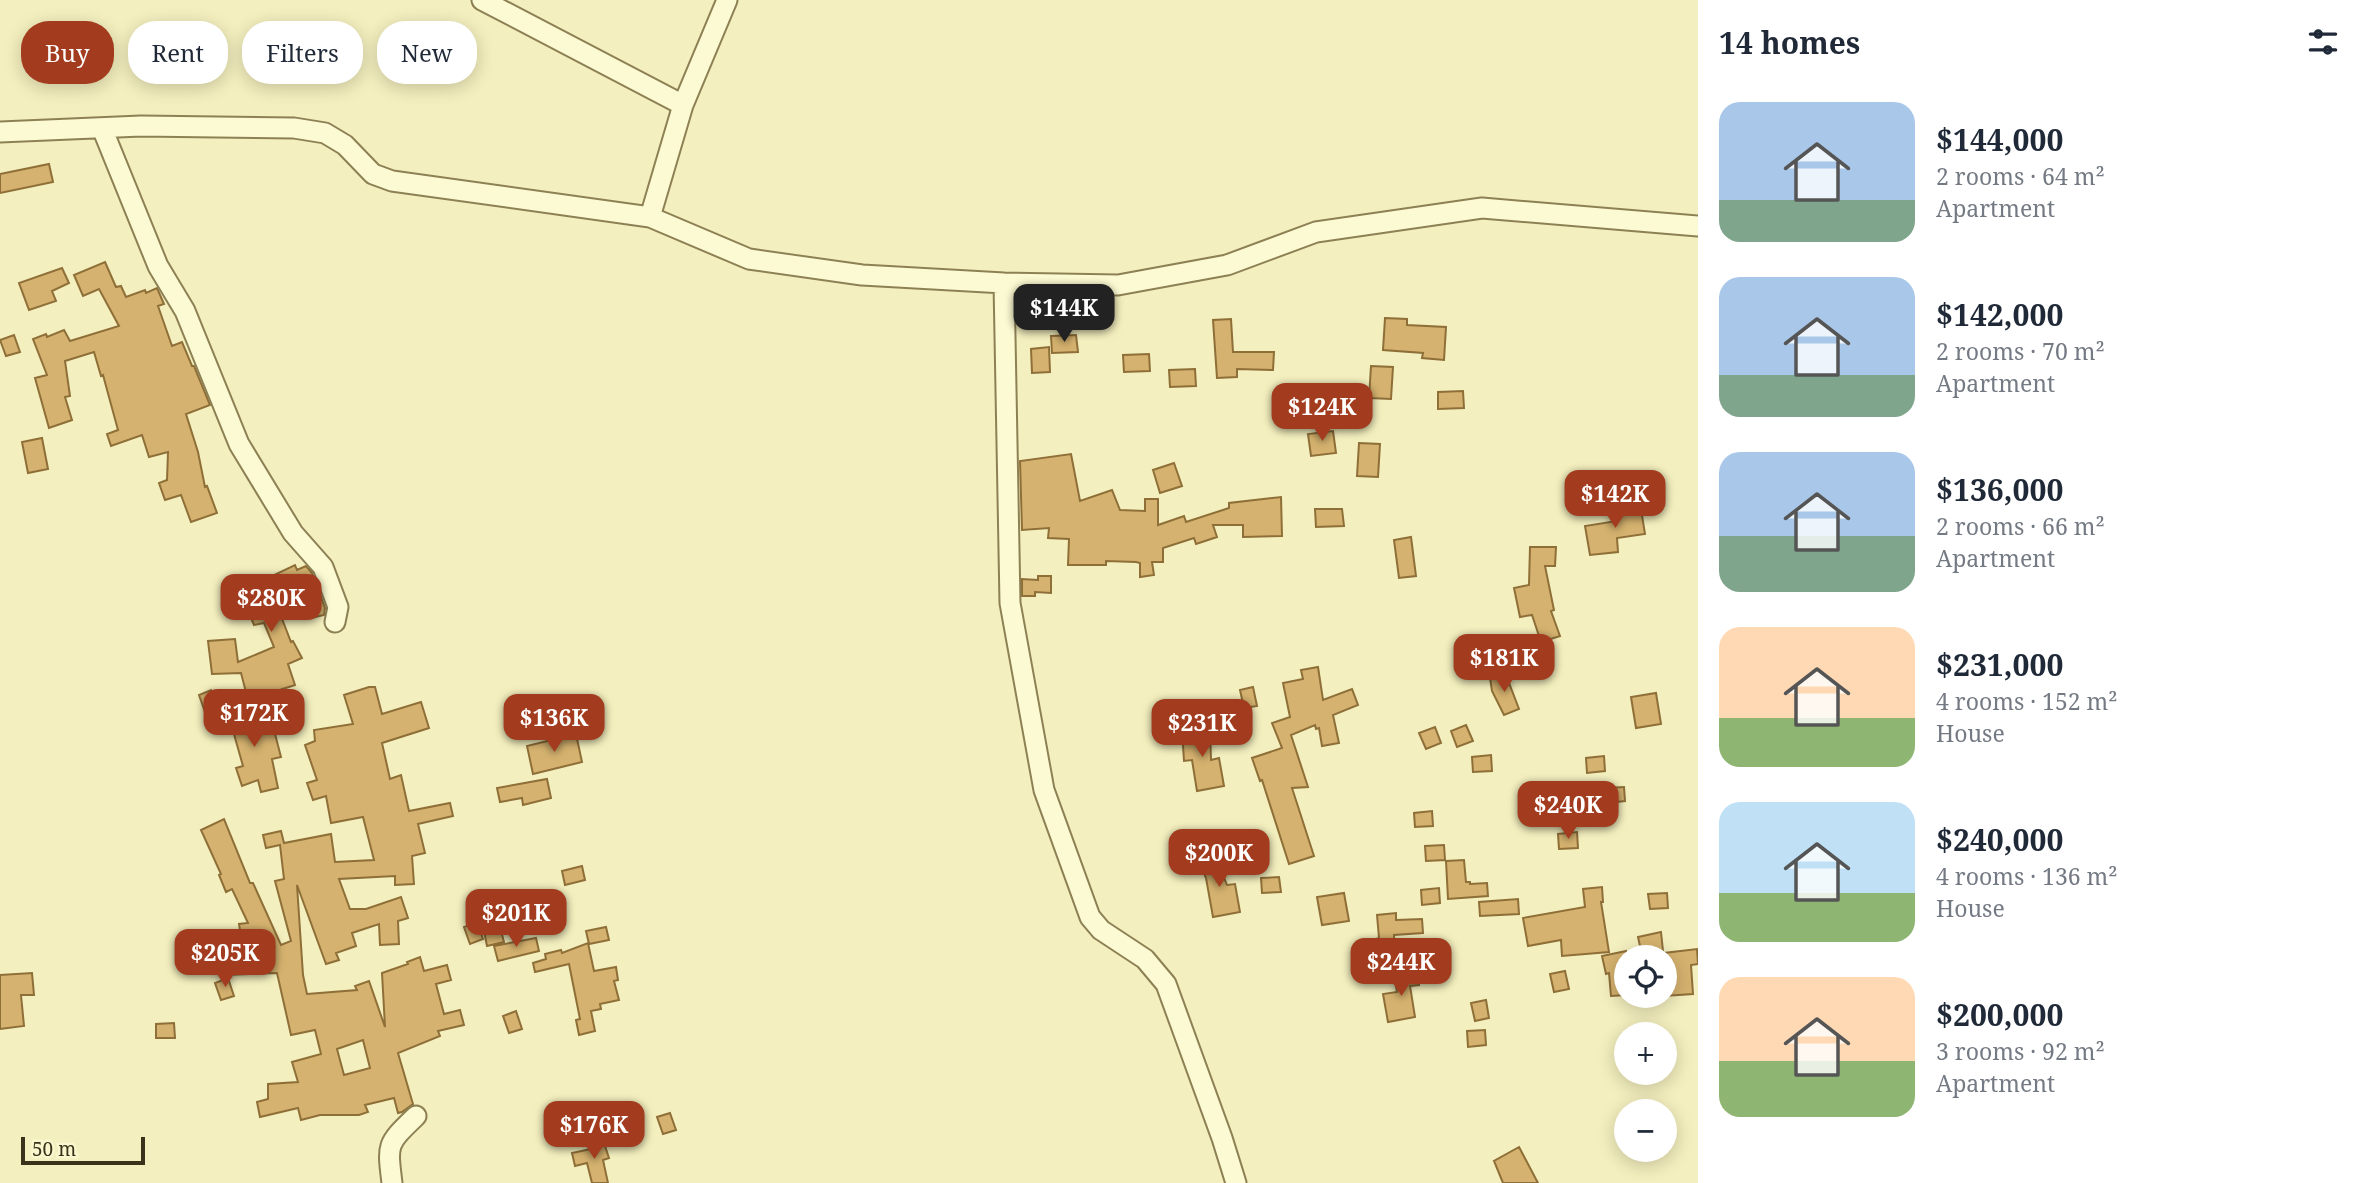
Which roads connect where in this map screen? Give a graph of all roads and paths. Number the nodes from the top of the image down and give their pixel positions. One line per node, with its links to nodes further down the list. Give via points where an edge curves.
1 (482, 0): 3 (street)
2 (727, 0): 3 (street)
3 (683, 105): 6 (street)
4 (102, 128): 5 (street); 6 (street, via 280,128 325,133 345,145 373,174 392,181); 9 (street, via 158,266 185,311 239,444 293,533 323,567 338,607)
5 (0, 132)
6 (650, 217): 8 (street, via 749,259 862,275)
7 (1698, 226): 8 (street, via 1482,208 1316,232 1227,265 1118,285)
8 (1004, 284): 12 (street, via 1010,603 1044,790 1090,917 1101,930 1145,959 1166,984)
9 (335, 622)
10 (416, 1116): 11 (street, via 392,1139)
11 (392, 1183)
12 (1236, 1183)

